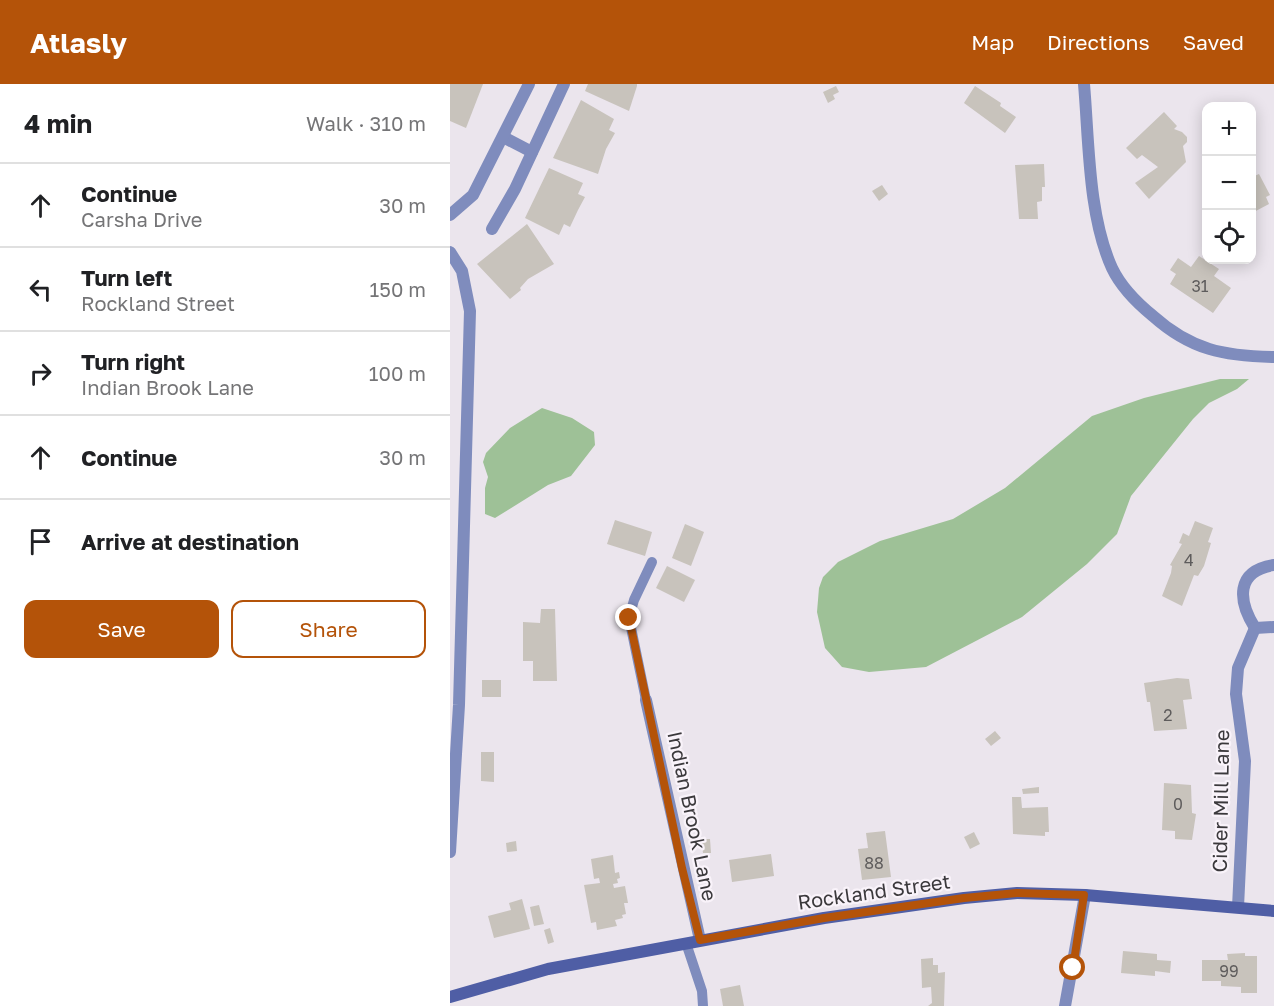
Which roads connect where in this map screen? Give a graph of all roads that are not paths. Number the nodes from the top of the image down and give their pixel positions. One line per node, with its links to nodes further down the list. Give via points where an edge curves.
1 (529, 84): 4 (street)
2 (564, 84): 5 (street)
3 (1084, 84): 9 (street, via 1096,213 1112,268 1134,300 1173,334 1204,349 1239,357)
4 (503, 137): 5 (street); 6 (street, via 474,195)
5 (532, 152): 7 (street)
6 (450, 215)
7 (492, 229)
8 (450, 252): 15 (street, via 462,271 470,311 459,705)
9 (1274, 357)
10 (652, 562): 14 (lane, via 629,618)
11 (1274, 565): 13 (street, via 1255,572 1246,581 1241,599)
12 (1274, 627): 13 (street)
13 (1255, 628): 17 (street, Cider Mill Lane, via 1238,668 1236,694 1245,761)
14 (646, 700): 19 (street, Indian Brook Lane)
15 (450, 852)
16 (1084, 895): 17 (street, Rockland Street); 19 (street, Rockland Street, via 1017,893 964,898); 23 (street)
17 (1238, 907): 18 (street, Rockland Street)
18 (1274, 911)
19 (700, 940): 20 (street, Rockland Street)
20 (686, 943): 21 (street, Rockland Street, via 548,969); 22 (lane)
21 (450, 997)
22 (703, 1006)
23 (1065, 1006)

